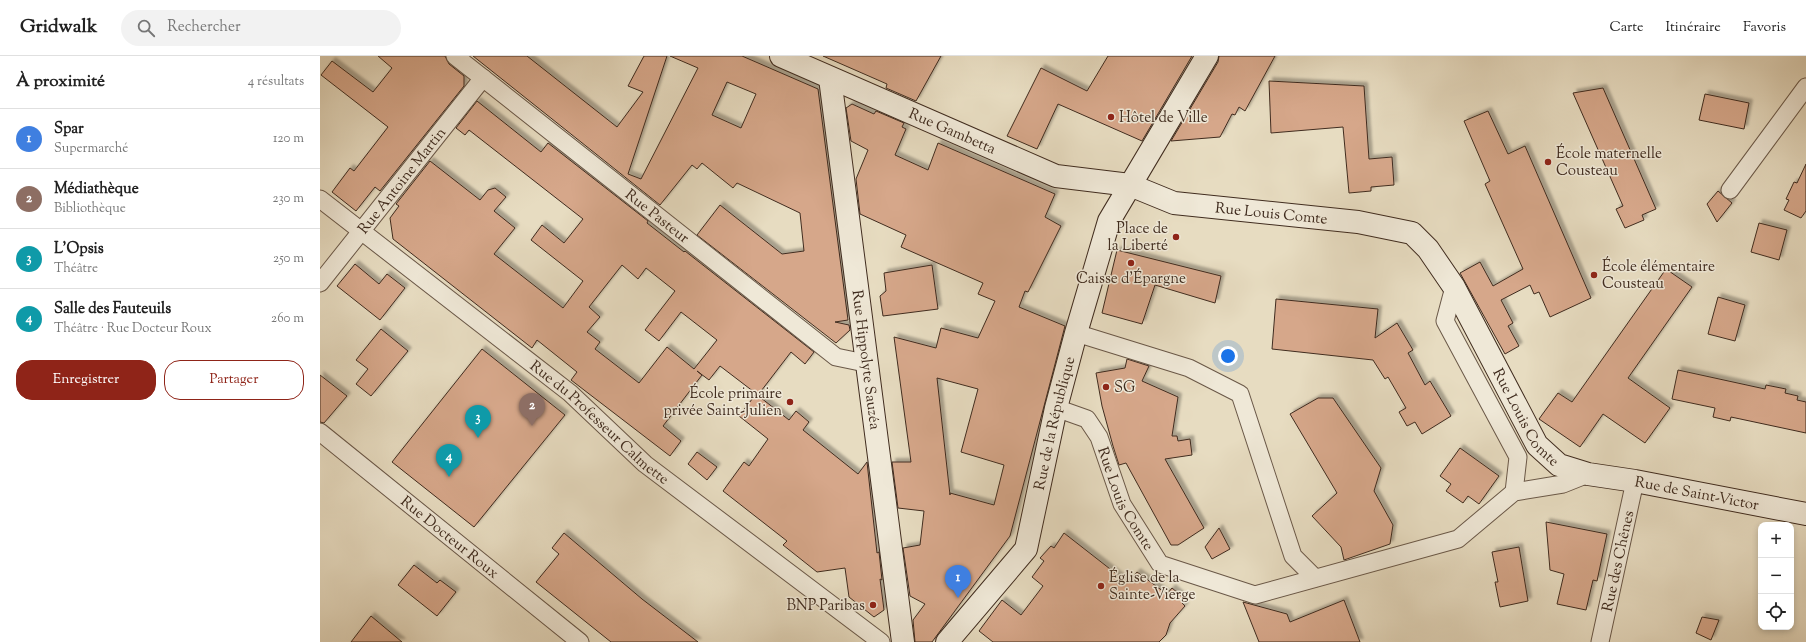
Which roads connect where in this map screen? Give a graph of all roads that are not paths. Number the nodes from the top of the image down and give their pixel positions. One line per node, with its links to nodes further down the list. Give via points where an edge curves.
1 (455, 56): 4 (street, Rue Pasteur)
2 (781, 56): 5 (street, Rue Gambetta)
3 (1207, 56): 7 (street, Rue de la République)
4 (483, 78): 10 (street, Rue Antoine Martin); 14 (street, Rue Pasteur, via 836,357)
5 (830, 78): 7 (street, Rue Gambetta, via 1056,176); 14 (street, Rue Hippolyte Sauzéa)
6 (1806, 87): 8 (street)
7 (1130, 185): 12 (street, Rue Louis Comte, via 1174,203 1358,222 1412,233 1428,249); 13 (street, Rue de la République, via 1109,221)
8 (1730, 190)
9 (320, 199): 10 (street, Rue du Professeur Calmette)
10 (361, 232): 11 (street, Rue Antoine Martin); 23 (street, Rue du Professeur Calmette, via 570,393 645,464)
11 (320, 283)
12 (1454, 286): 17 (street, Rue Louis Comte, via 1537,445 1559,465); 19 (street, via 1445,321 1518,457)
13 (1076, 333): 15 (street, Rue de la République); 21 (street, via 1188,368 1240,394 1292,556)
14 (866, 363): 24 (street, Rue Hippolyte Sauzéa)
15 (1056, 408): 21 (street, Rue Louis Comte, via 1087,419 1099,437 1122,504 1160,564 1255,595); 25 (street, Rue de la République, via 1026,549)
16 (320, 432): 22 (street, Rue Docteur Roux)
17 (1588, 474): 18 (street, Rue de Saint-Victor); 19 (street, Rue Louis Comte, via 1563,484)
18 (1635, 481): 20 (street, Rue de Saint-Victor); 26 (street, Rue des Chênes)
19 (1514, 492): 21 (street, Rue Louis Comte, via 1458,539)
20 (1806, 514)
21 (1315, 578)
22 (580, 642)
23 (880, 642)
24 (903, 642)
25 (947, 642)
26 (1600, 642)

